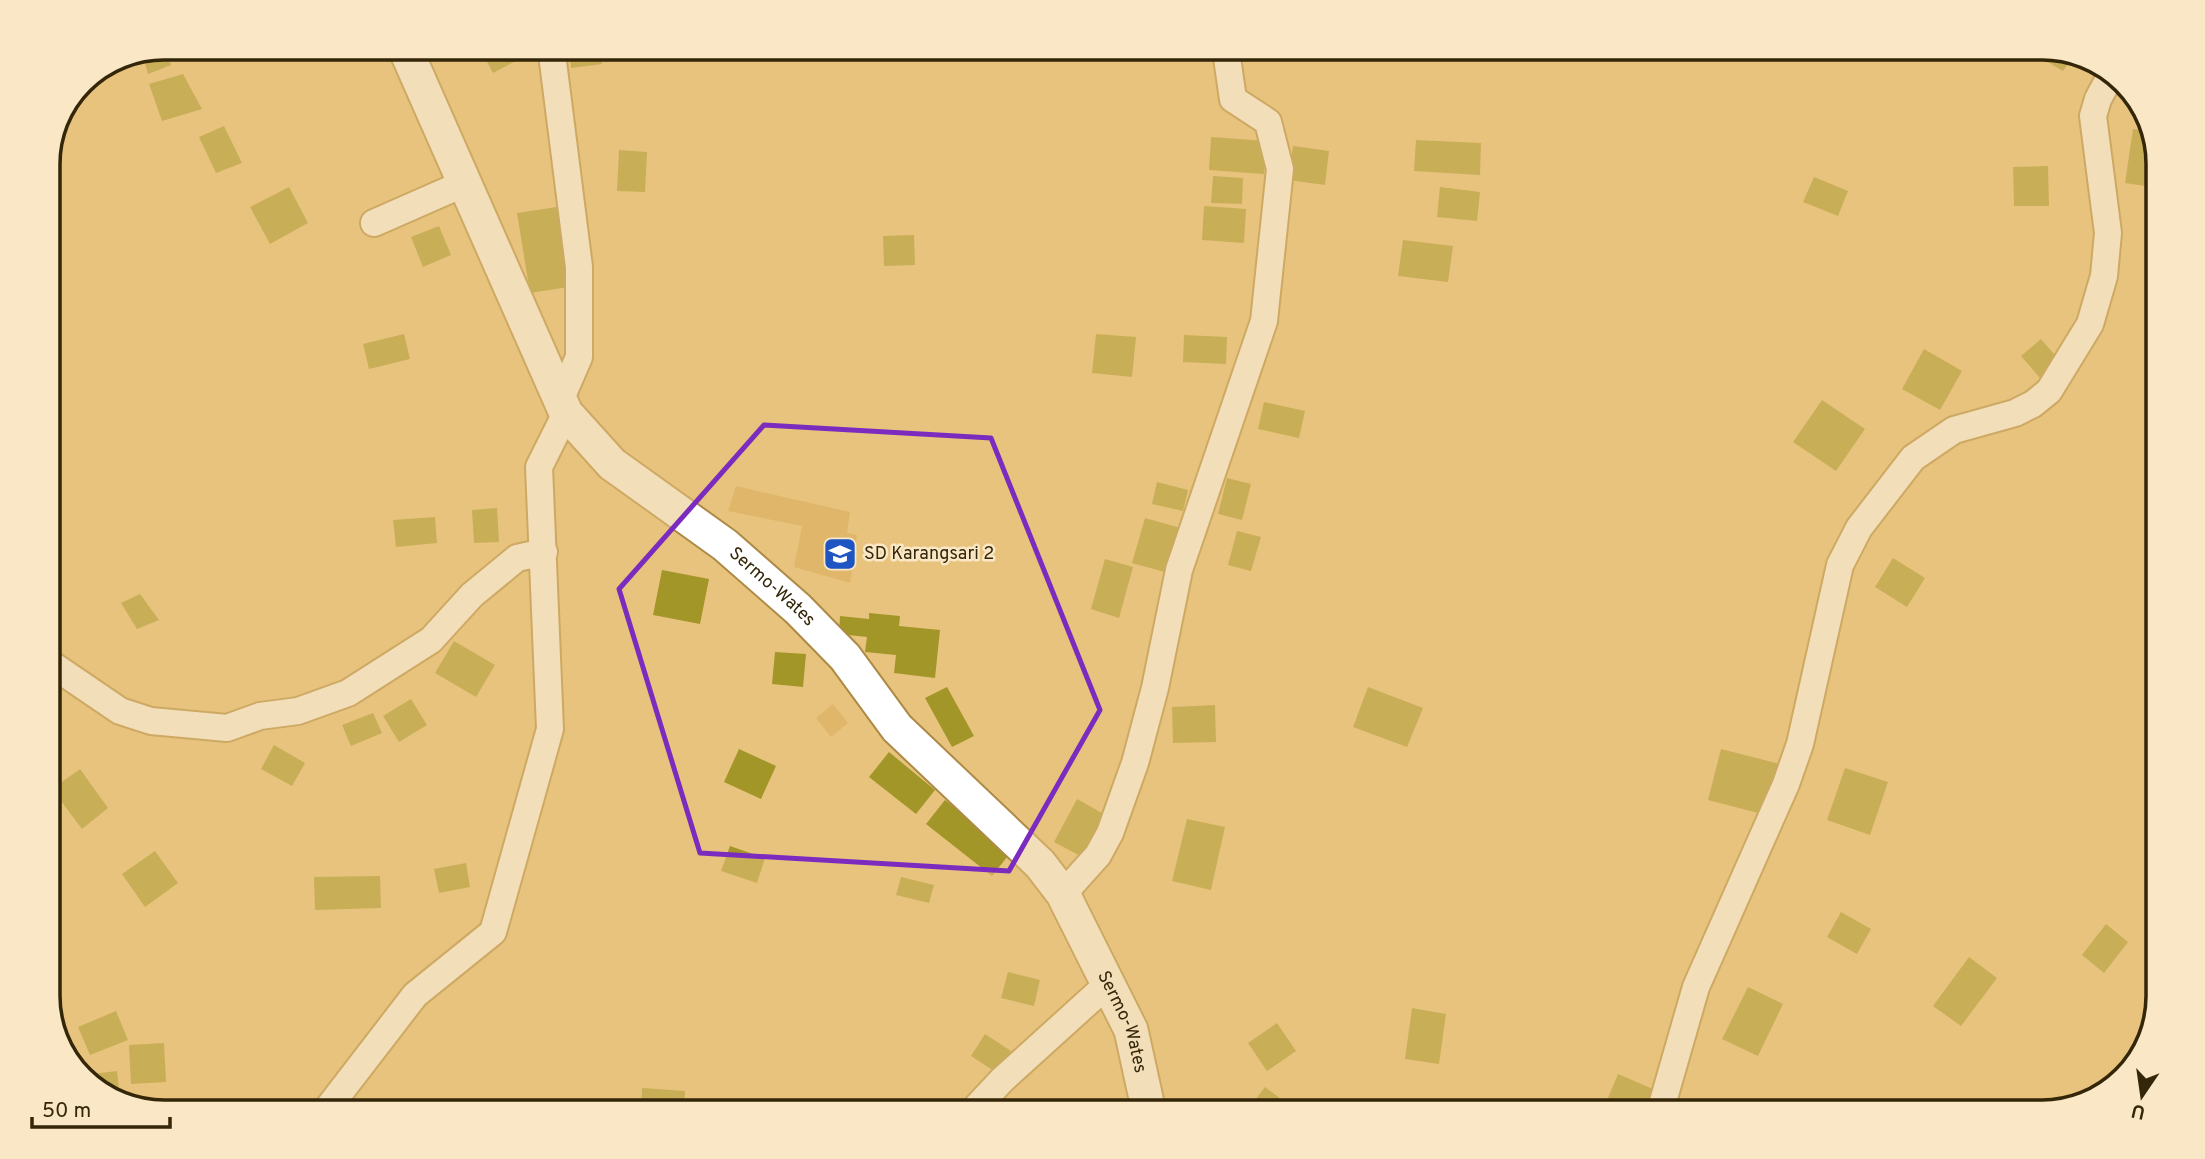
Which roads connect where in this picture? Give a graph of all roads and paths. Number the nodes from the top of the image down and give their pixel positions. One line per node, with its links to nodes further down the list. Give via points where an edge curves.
1 (410, 60): 5 (main road, Sermo-Wates)
2 (553, 60): 7 (street, via 579,267 579,357)
3 (1227, 60): 10 (street, via 1233,99 1268,122 1280,169 1264,321 1179,570 1135,763 1098,855)
4 (2107, 83): 15 (street, via 2093,116 2108,233 2104,276 2090,324 2071,359 2041,397 2015,413 1954,430 1913,458 1859,528 1840,565 1800,744 1696,987)
5 (465, 183): 6 (street); 7 (main road, Sermo-Wates)
6 (374, 223)
7 (563, 408): 8 (street, via 539,467); 10 (main road, Sermo-Wates, via 612,464 725,545 799,609 845,657 897,728 1011,833)
8 (544, 552): 9 (street, via 517,558 472,596 431,640 348,694 298,711 260,716 228,728 151,721 120,711); 12 (street, via 550,730 493,932 415,995)
9 (60, 671)
10 (1063, 894): 11 (main road, Sermo-Wates)
11 (1109, 983): 13 (street); 14 (main road, Sermo-Wates, via 1139,1055)
12 (334, 1100)
13 (983, 1100)
14 (1147, 1100)
15 (1663, 1100)

